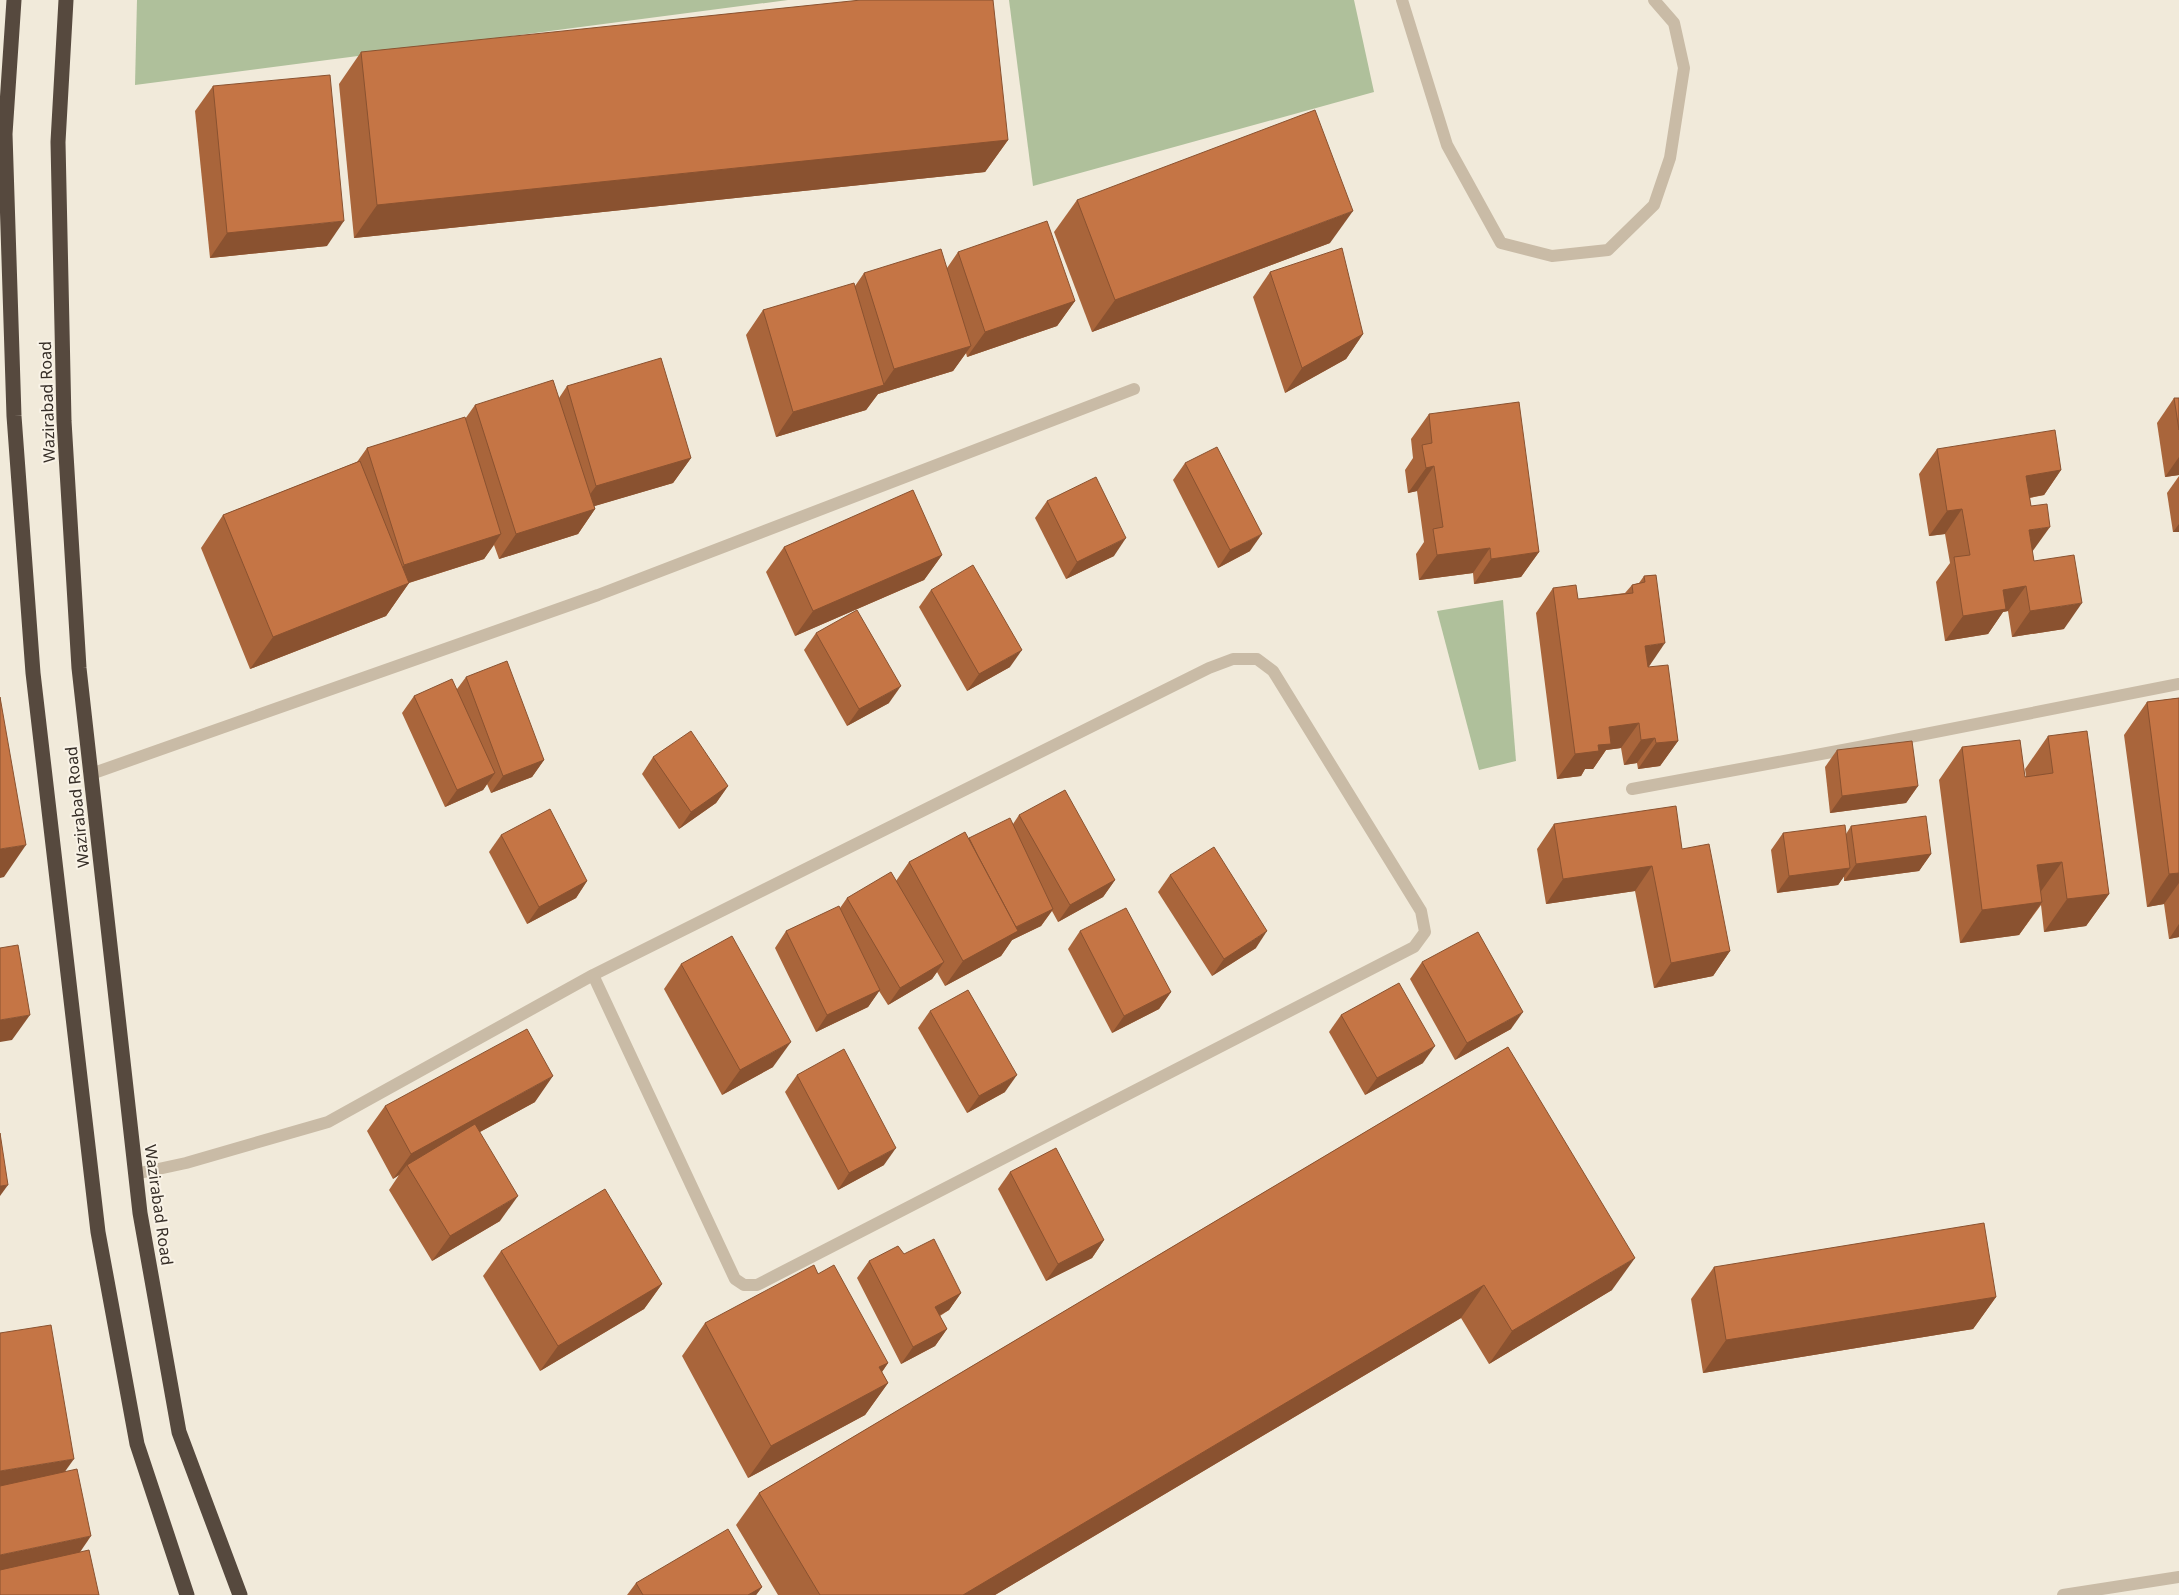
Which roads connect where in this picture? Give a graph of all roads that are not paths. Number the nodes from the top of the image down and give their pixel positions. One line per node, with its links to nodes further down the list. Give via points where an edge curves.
1 (14, 0): 12 (highway, Wazirabad Road, via 5,134 14,416 33,673 98,1232 137,1444)
2 (66, 0): 7 (highway, Wazirabad Road, via 58,142 64,421 79,668)
3 (1402, 0): 4 (lane, via 1447,145 1500,243 1552,256 1608,250 1654,204 1670,158 1684,68 1674,23)
4 (1654, 0)
5 (1134, 389): 7 (lane, via 598,595)
6 (2179, 684): 8 (lane)
7 (91, 774): 10 (highway, Wazirabad Road)
8 (1632, 789)
9 (593, 976): 9 (lane, via 735,1279 744,1285 757,1285 1414,947 1425,932 1421,911 1273,671 1257,659 1233,659 1209,668); 10 (lane, via 328,1122 186,1163)
10 (135, 1174): 13 (highway, Wazirabad Road, via 179,1432)
11 (2179, 1577): 14 (lane)
12 (187, 1595)
13 (240, 1595)
14 (2063, 1595)

